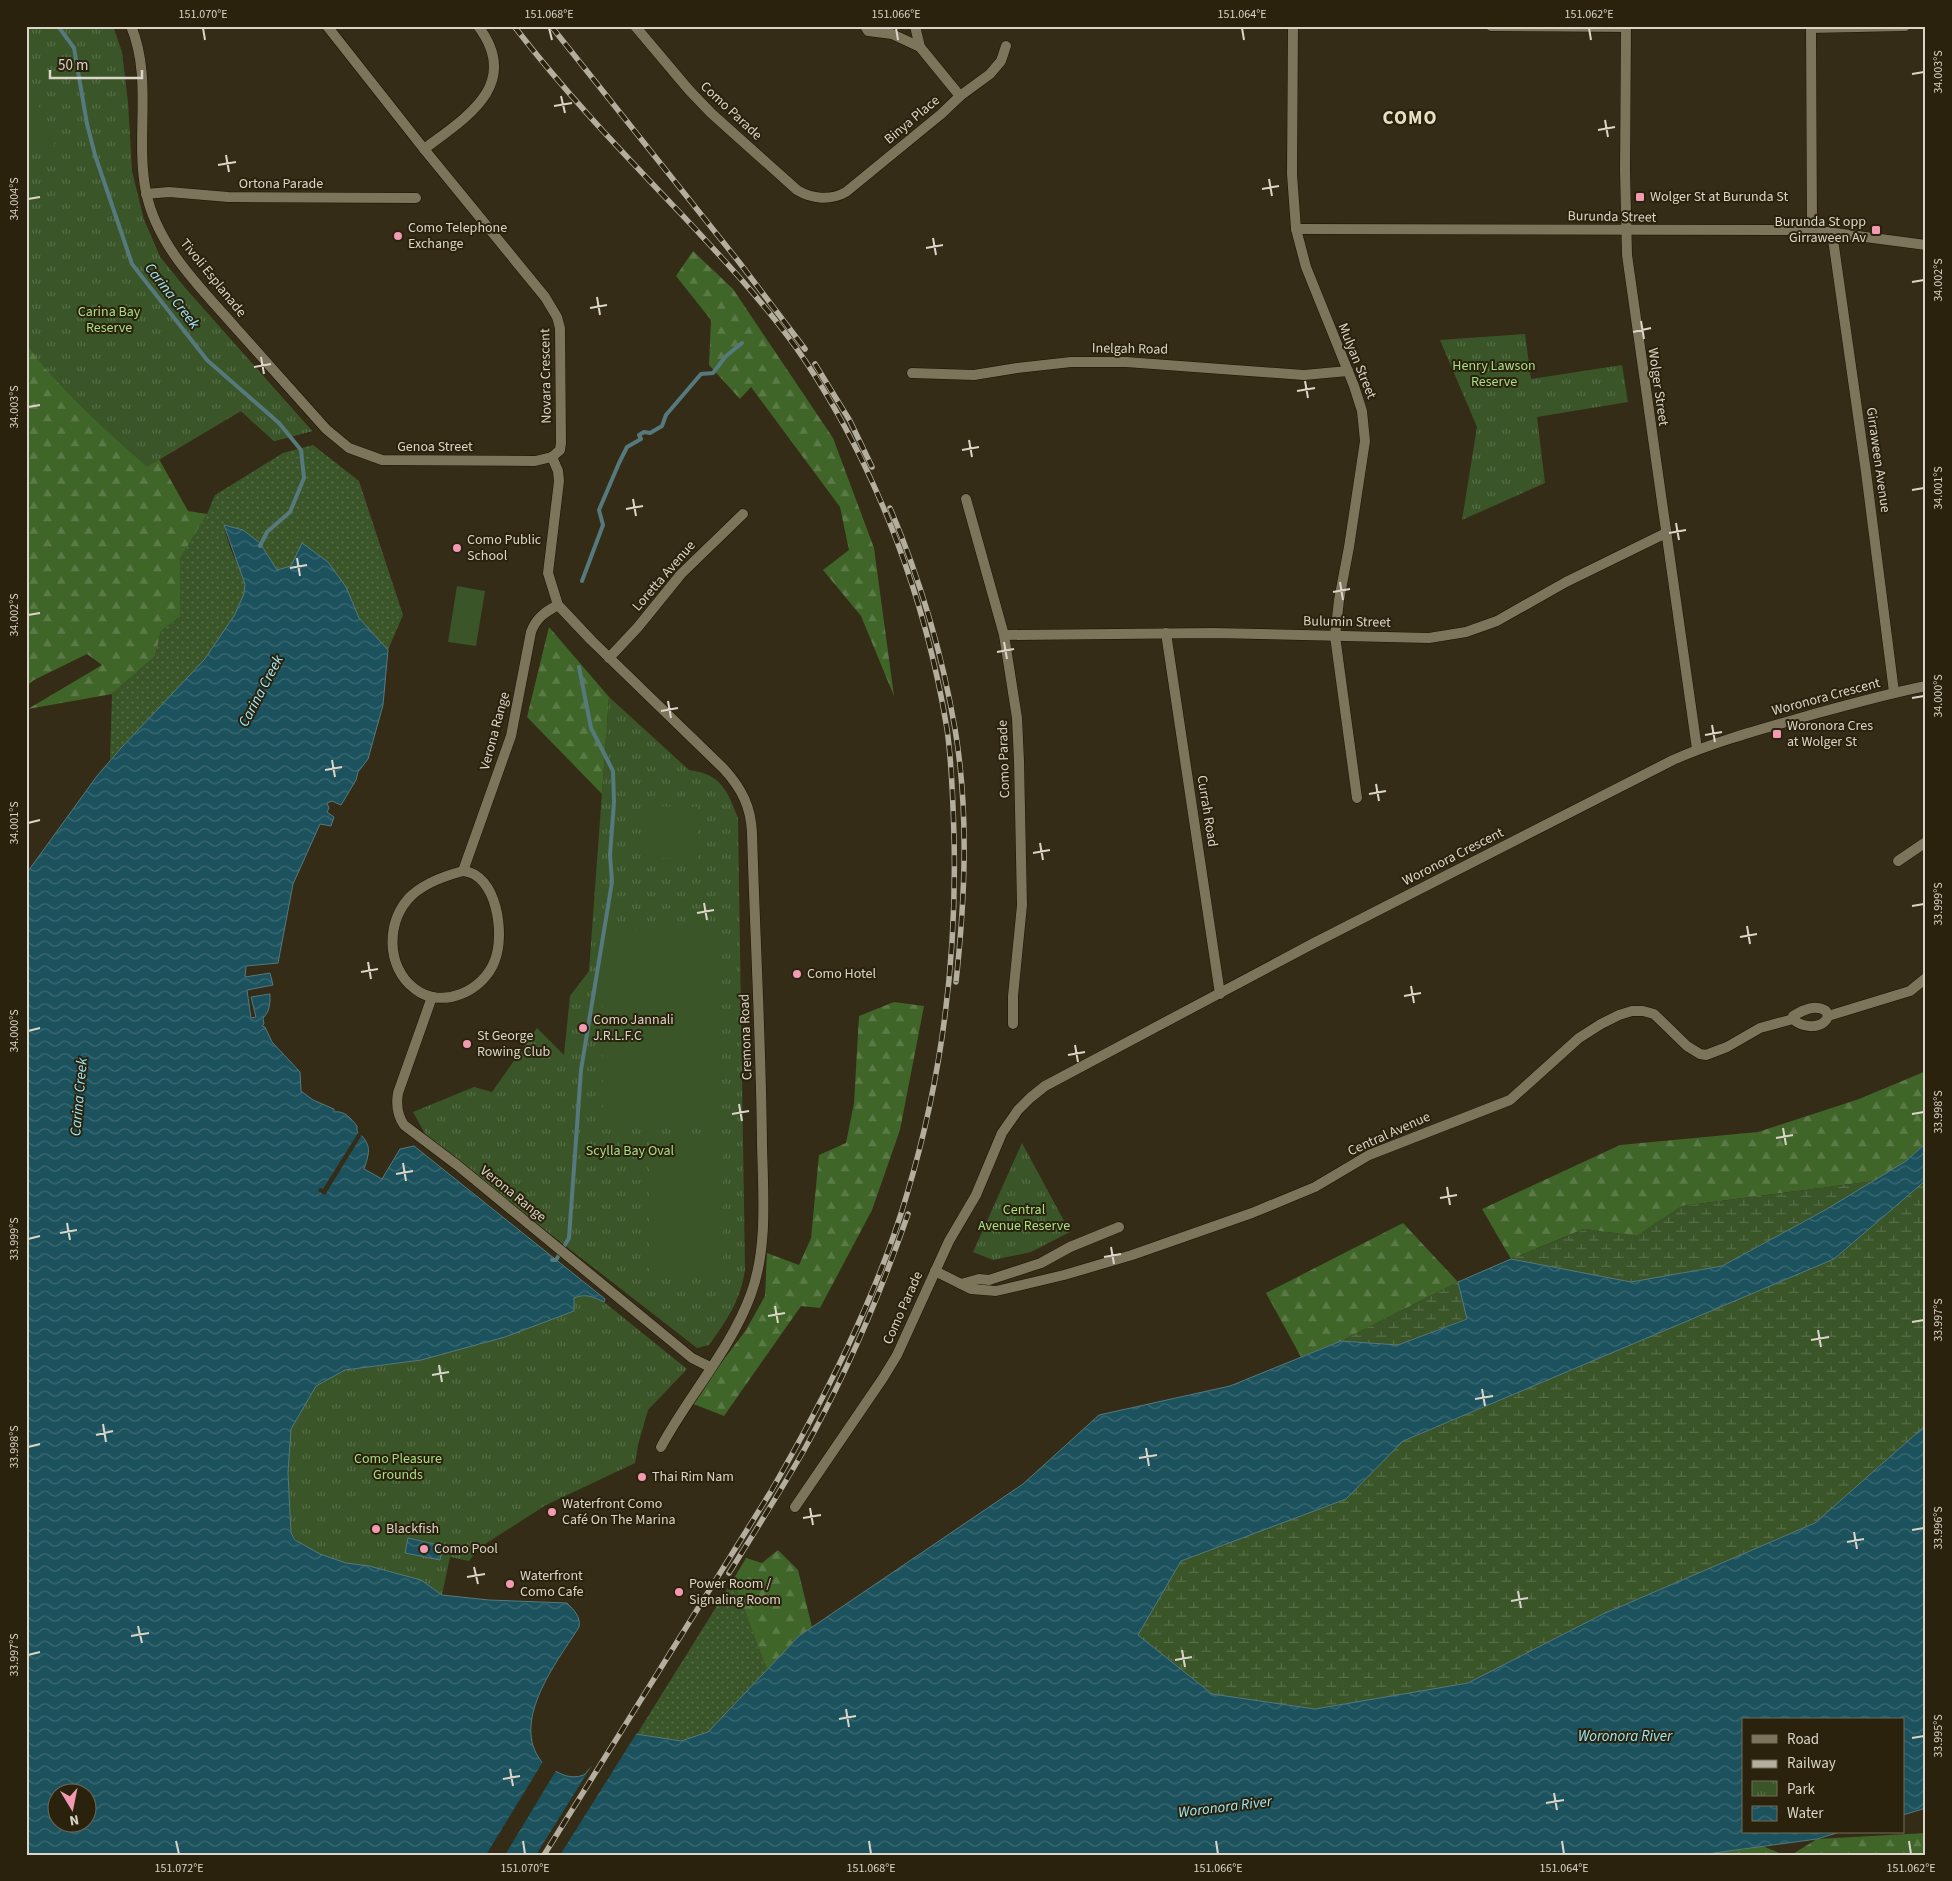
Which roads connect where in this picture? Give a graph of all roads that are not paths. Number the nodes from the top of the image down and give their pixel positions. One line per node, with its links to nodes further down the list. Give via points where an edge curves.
1 (130, 26): 16 (street, Tivoli Esplanade, via 142,72 141,155)
2 (327, 26): 15 (street, Novara Crescent)
3 (478, 26): 15 (street, via 494,60 490,88 478,106)
4 (635, 26): 18 (street, Como Parade, via 711,113 797,190)
5 (865, 26): 13 (street, via 868,30 892,34)
6 (915, 26): 13 (street)
7 (1293, 26): 19 (street, Mulyan Street, via 1292,174)
8 (1491, 26): 10 (street)
9 (1905, 26): 11 (street)
10 (1626, 27): 21 (street, Wolger Street)
11 (1811, 27): 20 (street)
12 (1006, 46): 14 (street, Binya Place, via 996,68)
13 (920, 47): 14 (street)
14 (960, 96): 18 (street, Binya Place, via 853,186 839,196)
15 (424, 149): 27 (street, Novara Crescent, via 545,297 557,317 561,343 561,443 560,450)
16 (146, 194): 17 (street, Ortona Parade); 26 (street, Tivoli Esplanade, via 161,233 182,266)
17 (416, 198)
18 (822, 198)
19 (1296, 230): 21 (street, Burunda Street, via 1514,228); 24 (street, Mulyan Street, via 1306,267)
20 (1812, 230): 21 (street, Burunda Street); 22 (street, Burunda Street)
21 (1626, 231): 30 (street, Wolger Street, via 1630,289)
22 (1832, 232): 23 (street, Burunda Street); 37 (street, Girraween Avenue)
23 (1926, 245)
24 (1348, 371): 25 (street, Inelgah Road, via 1304,376 1179,364 1071,362 974,375); 34 (street, Mulyan Street, via 1362,411 1366,441)
25 (912, 373)
26 (326, 429): 27 (street, Genoa Street, via 349,448 382,460 535,461)
27 (552, 457): 31 (street, via 559,481 548,573)
28 (966, 499): 33 (street, Como Parade)
29 (743, 514): 35 (street, Loretta Avenue, via 680,574 638,628)
30 (1666, 533): 34 (street, Bulumin Street, via 1566,582 1497,621 1466,632 1429,638); 38 (street, Wolger Street)
31 (558, 605): 35 (street); 42 (street, Verona Range, via 541,616 531,632 511,736)
32 (1166, 633): 33 (street, Bulumin Street); 34 (street, Bulumin Street); 44 (street, Currah Road)
33 (1004, 635): 48 (street, Como Parade, via 1017,718 1021,836 1022,905)
34 (1335, 636): 39 (street, Mulyan Street)
35 (609, 658): 53 (street, Cremona Road, via 735,781 744,796 752,826 762,1102 761,1249 751,1294 726,1345)
36 (1926, 686): 37 (street, Woronora Crescent)
37 (1894, 692): 38 (street, Woronora Crescent)
38 (1697, 749): 44 (street, Woronora Crescent)
39 (1357, 798)
40 (1926, 842): 41 (street)
41 (1898, 860)
42 (463, 871): 45 (street, via 436,880 412,896 404,905 394,928 394,951 399,972 413,988); 45 (street, via 472,872 486,883 498,929 498,950 488,973 472,988 452,997)
43 (1926, 978): 46 (street, via 1910,992)
44 (1220, 994): 49 (street, Woronora Crescent, via 1045,1086)
45 (432, 997): 53 (street, Verona Range, via 398,1093 397,1106 404,1125 692,1358)
46 (1828, 1016): 47 (street, via 1821,1025 1810,1026 1796,1023); 47 (street, Central Avenue, via 1826,1010 1812,1008 1793,1016)
47 (1793, 1019): 52 (street, Central Avenue, via 1760,1028 1706,1055 1687,1046 1654,1014 1632,1011 1619,1015 1579,1038 1510,1100 1370,1155 1315,1187 1283,1201 1064,1276 996,1291 972,1289)
48 (1013, 1024)
49 (1018, 1110): 51 (street, Como Parade, via 1002,1133 976,1195)
50 (1119, 1227): 52 (street, via 1070,1247 1042,1263 990,1280)
51 (935, 1271): 52 (street, Central Avenue); 55 (street, Como Parade, via 897,1355)
52 (961, 1284)
53 (710, 1367): 54 (street, Cremona Road)
54 (661, 1447)
55 (796, 1507)

